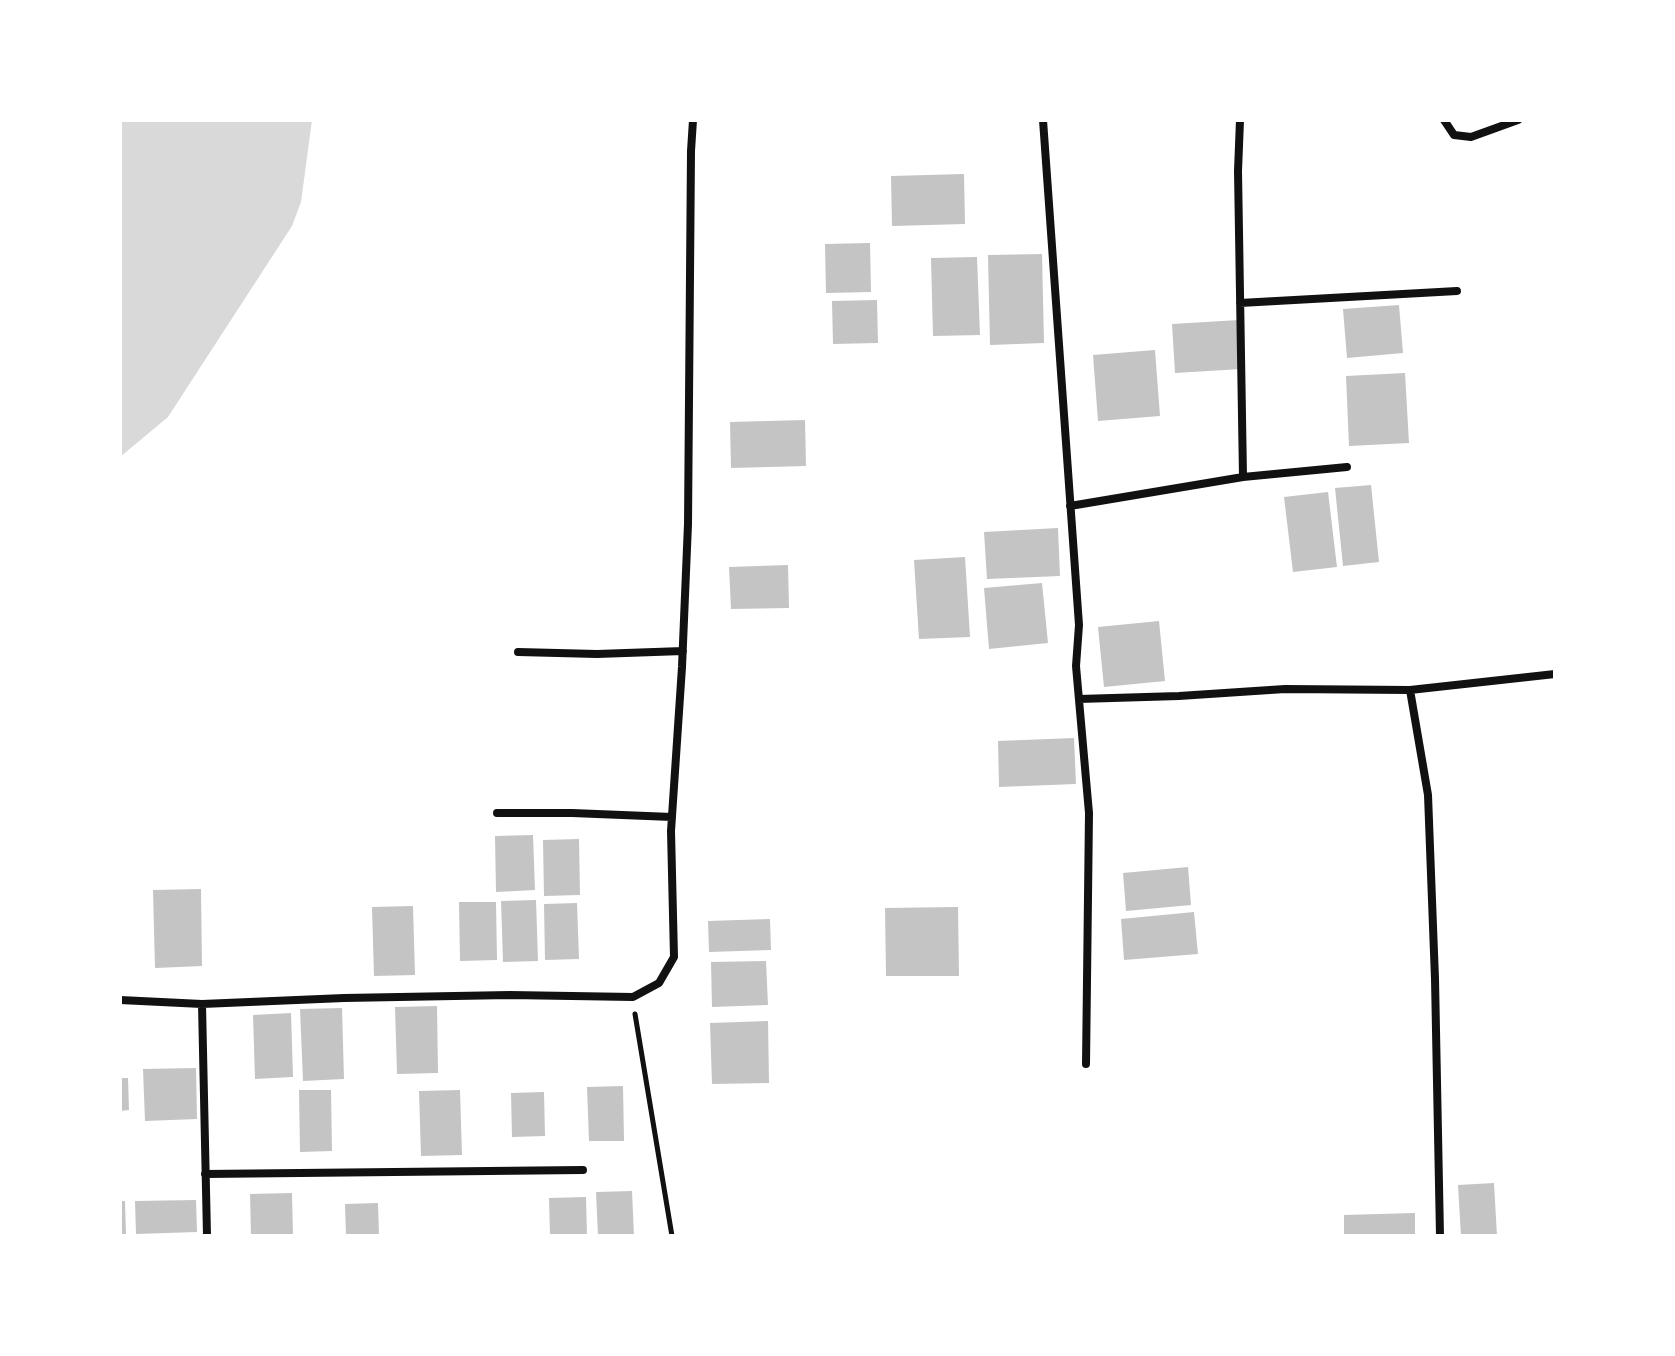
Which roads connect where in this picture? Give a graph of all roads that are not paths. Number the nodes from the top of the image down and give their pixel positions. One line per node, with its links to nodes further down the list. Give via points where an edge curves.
1 (693, 120): 11 (street)
2 (1043, 120): 10 (street)
3 (1240, 120): 7 (street)
4 (1444, 120): 5 (street, via 1454,135 1471,137)
5 (1518, 120)
6 (1457, 291): 7 (street)
7 (1240, 303): 9 (street)
8 (1347, 467): 9 (street)
9 (1243, 477): 10 (street)
10 (1070, 506): 15 (street)
11 (683, 651): 12 (street); 17 (street)
12 (518, 652)
13 (1555, 674): 14 (street)
14 (1410, 690): 15 (street, via 1285,689); 24 (street, via 1428,795)
15 (1079, 699): 20 (street, via 1089,813)
16 (497, 813): 17 (street)
17 (672, 817): 19 (street, via 674,957 659,983 633,997)
18 (120, 1000): 19 (street)
19 (202, 1004): 22 (street)
20 (1086, 1064)
21 (583, 1170): 22 (street)
22 (205, 1174): 23 (street)
23 (207, 1236)
24 (1440, 1236)

